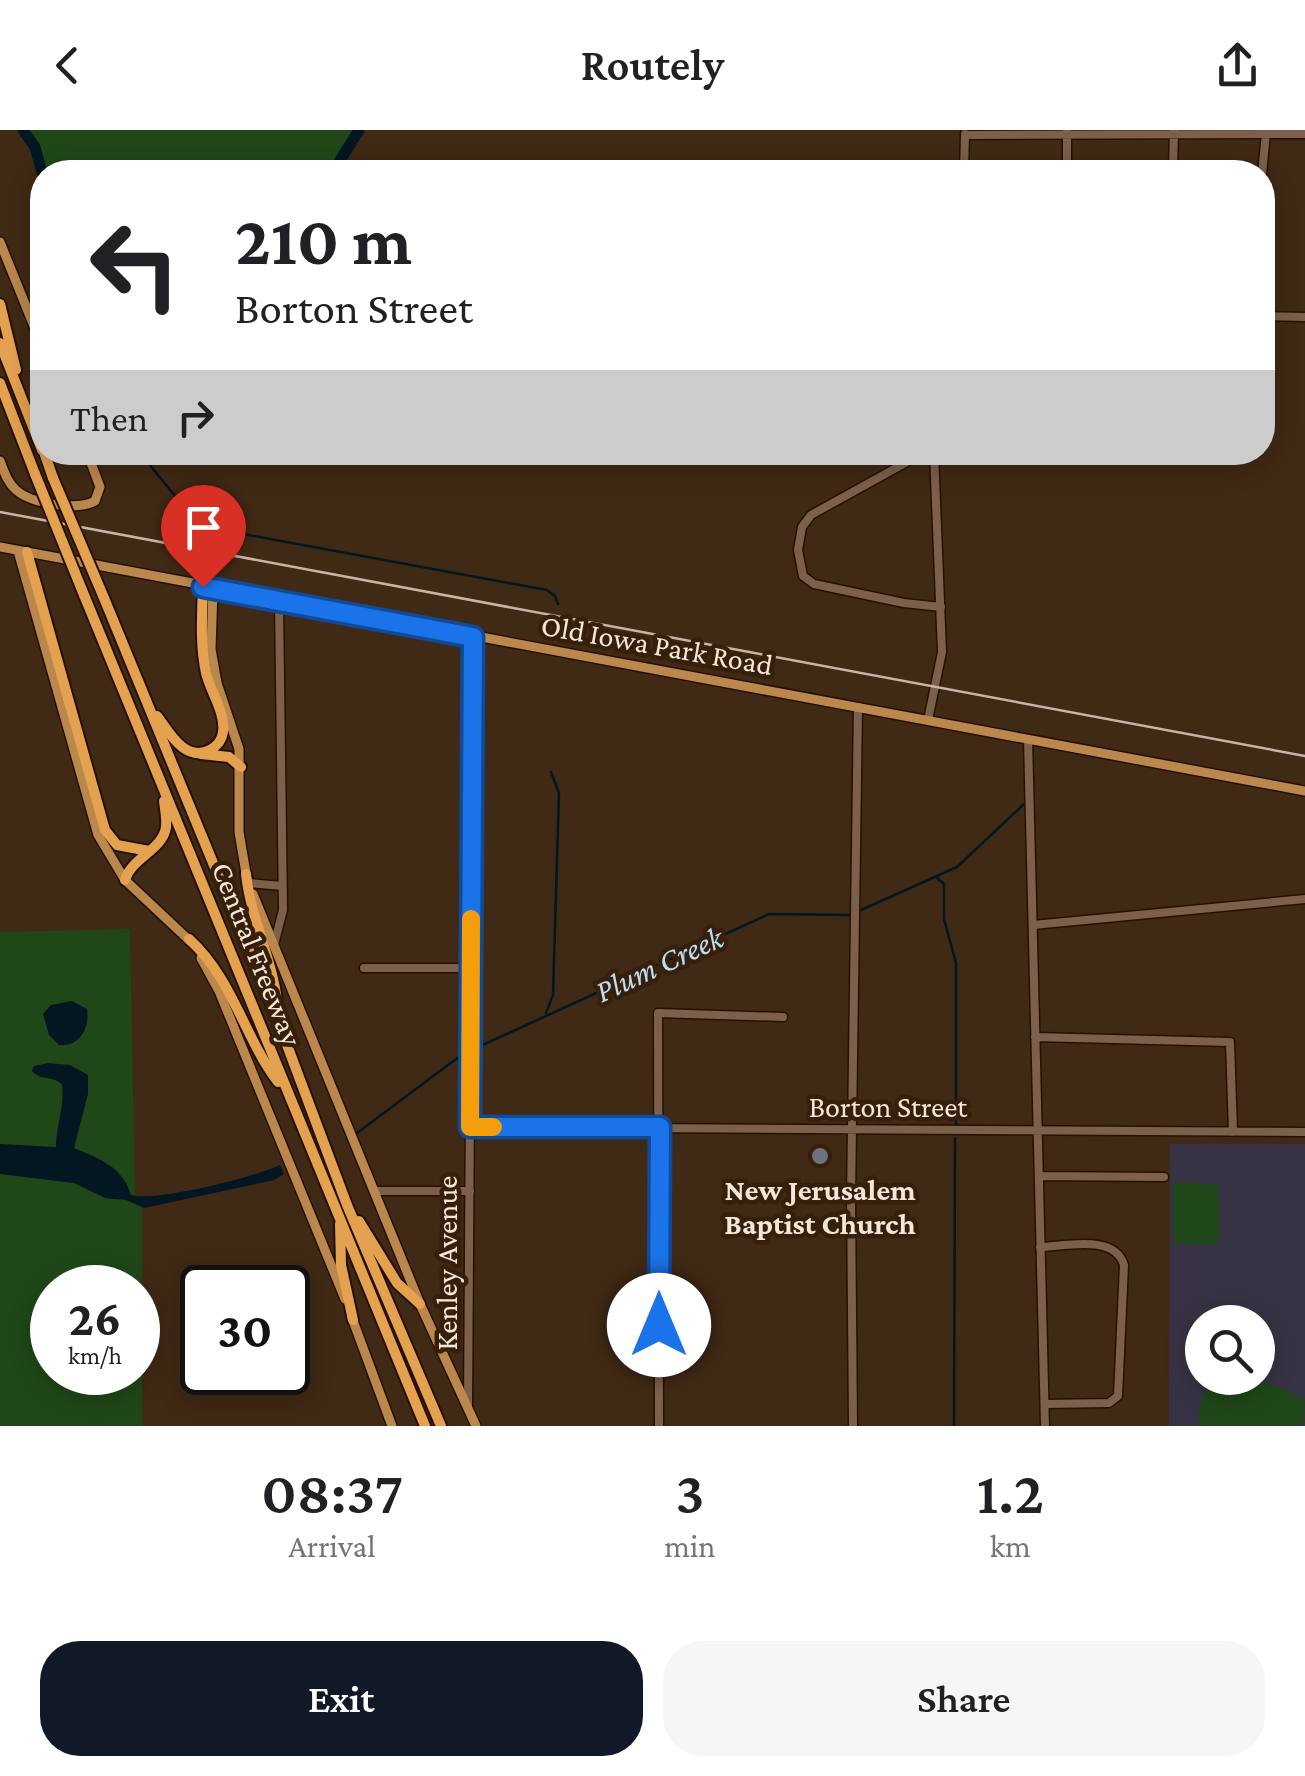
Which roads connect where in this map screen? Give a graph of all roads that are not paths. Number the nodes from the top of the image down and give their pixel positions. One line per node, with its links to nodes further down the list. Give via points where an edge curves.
1 (965, 132): 3 (street); 6 (street)
2 (1174, 132): 3 (street); 4 (street); 8 (street)
3 (1067, 133): 7 (street)
4 (1266, 133): 5 (street); 9 (street)
5 (1305, 134)
6 (964, 160)
7 (1068, 160)
8 (1173, 160)
9 (1263, 160)
10 (0, 242): 12 (main road)
11 (0, 304): 17 (highway)
12 (30, 316)
13 (1275, 316): 14 (street)
14 (1305, 317)
15 (0, 343): 17 (highway, Central Freeway)
16 (0, 383): 20 (highway, Central Freeway, bridge)
17 (25, 404): 18 (highway, Central Freeway)
18 (30, 417)
19 (0, 461): 23 (main road, via 24,496 78,507 99,495)
20 (30, 461)
21 (32, 465): 38 (highway, Central Freeway, bridge)
22 (48, 465): 32 (highway, Central Freeway, bridge)
23 (92, 465)
24 (901, 465): 30 (street, via 811,515 800,534 803,576 814,584)
25 (935, 465): 30 (street)
26 (0, 547): 27 (main road, Old Iowa Park Road)
27 (23, 552): 28 (main road, Old Iowa Park Road); 40 (highway, via 104,830 117,845); 42 (main road, Central Freeway, via 98,835)
28 (208, 588): 29 (main road, Old Iowa Park Road); 36 (highway, via 205,669 224,726 217,745); 37 (main road, Central Freeway, via 212,659)
29 (279, 601): 31 (main road, Old Iowa Park Road); 43 (street)
30 (941, 607): 34 (street, via 941,664)
31 (473, 637): 33 (main road, Old Iowa Park Road); 51 (street, Kenley Avenue)
32 (147, 703): 36 (highway, via 178,743); 53 (highway, Central Freeway)
33 (858, 706): 34 (main road, Old Iowa Park Road); 58 (street)
34 (928, 720): 35 (main road, Old Iowa Park Road)
35 (1028, 739): 39 (main road, Old Iowa Park Road); 47 (street)
36 (196, 753): 37 (highway, via 230,757)
37 (241, 766): 41 (main road, Central Freeway)
38 (164, 790): 40 (highway, via 166,828); 55 (highway, Central Freeway)
39 (1305, 791)
40 (149, 852): 42 (highway)
41 (247, 879): 43 (street); 46 (main road, Central Freeway); 53 (highway, via 278,998)
42 (125, 880): 48 (main road, Central Freeway)
43 (282, 886): 45 (street)
44 (1305, 899): 47 (street)
45 (281, 917): 46 (street); 49 (street)
46 (264, 920): 49 (main road, Central Freeway)
47 (1034, 925): 54 (street)
48 (189, 940): 55 (highway, via 233,996); 69 (main road, Central Freeway, via 219,991)
49 (274, 945): 64 (main road, Central Freeway)
50 (364, 968): 51 (street)
51 (471, 968): 56 (street, Kenley Avenue)
52 (783, 1016): 57 (street, via 658,1013)
53 (278, 1022): 66 (highway, Central Freeway)
54 (1035, 1037): 59 (street); 60 (street, via 1230,1042)
55 (288, 1095): 66 (highway, Central Freeway)
56 (470, 1127): 57 (street, Borton Street); 65 (street, Kenley Avenue)
57 (660, 1127): 58 (street, Borton Street); 76 (street)
58 (853, 1129): 59 (street, Borton Street); 77 (street)
59 (1037, 1130): 60 (street, Borton Street); 62 (street)
60 (1233, 1132): 61 (street, Borton Street)
61 (1305, 1132)
62 (1039, 1176): 63 (street); 67 (street)
63 (1164, 1176)
64 (374, 1191): 65 (street); 68 (main road, Central Freeway)
65 (470, 1191): 71 (street, Kenley Avenue)
66 (343, 1209): 68 (highway, via 369,1235 396,1284); 69 (highway, via 341,1265); 73 (highway, Central Freeway); 74 (highway, Central Freeway)
67 (1040, 1247): 70 (street); 70 (street, via 1107,1246 1119,1252 1124,1272 1118,1396 1109,1403)
68 (420, 1304): 71 (main road, Central Freeway)
69 (353, 1320): 72 (main road, Central Freeway)
70 (1045, 1404): 78 (street)
71 (468, 1410): 75 (main road, Central Freeway)
72 (392, 1426)
73 (424, 1426)
74 (441, 1426)
75 (476, 1426)
76 (659, 1426)
77 (853, 1426)
78 (1046, 1426)

